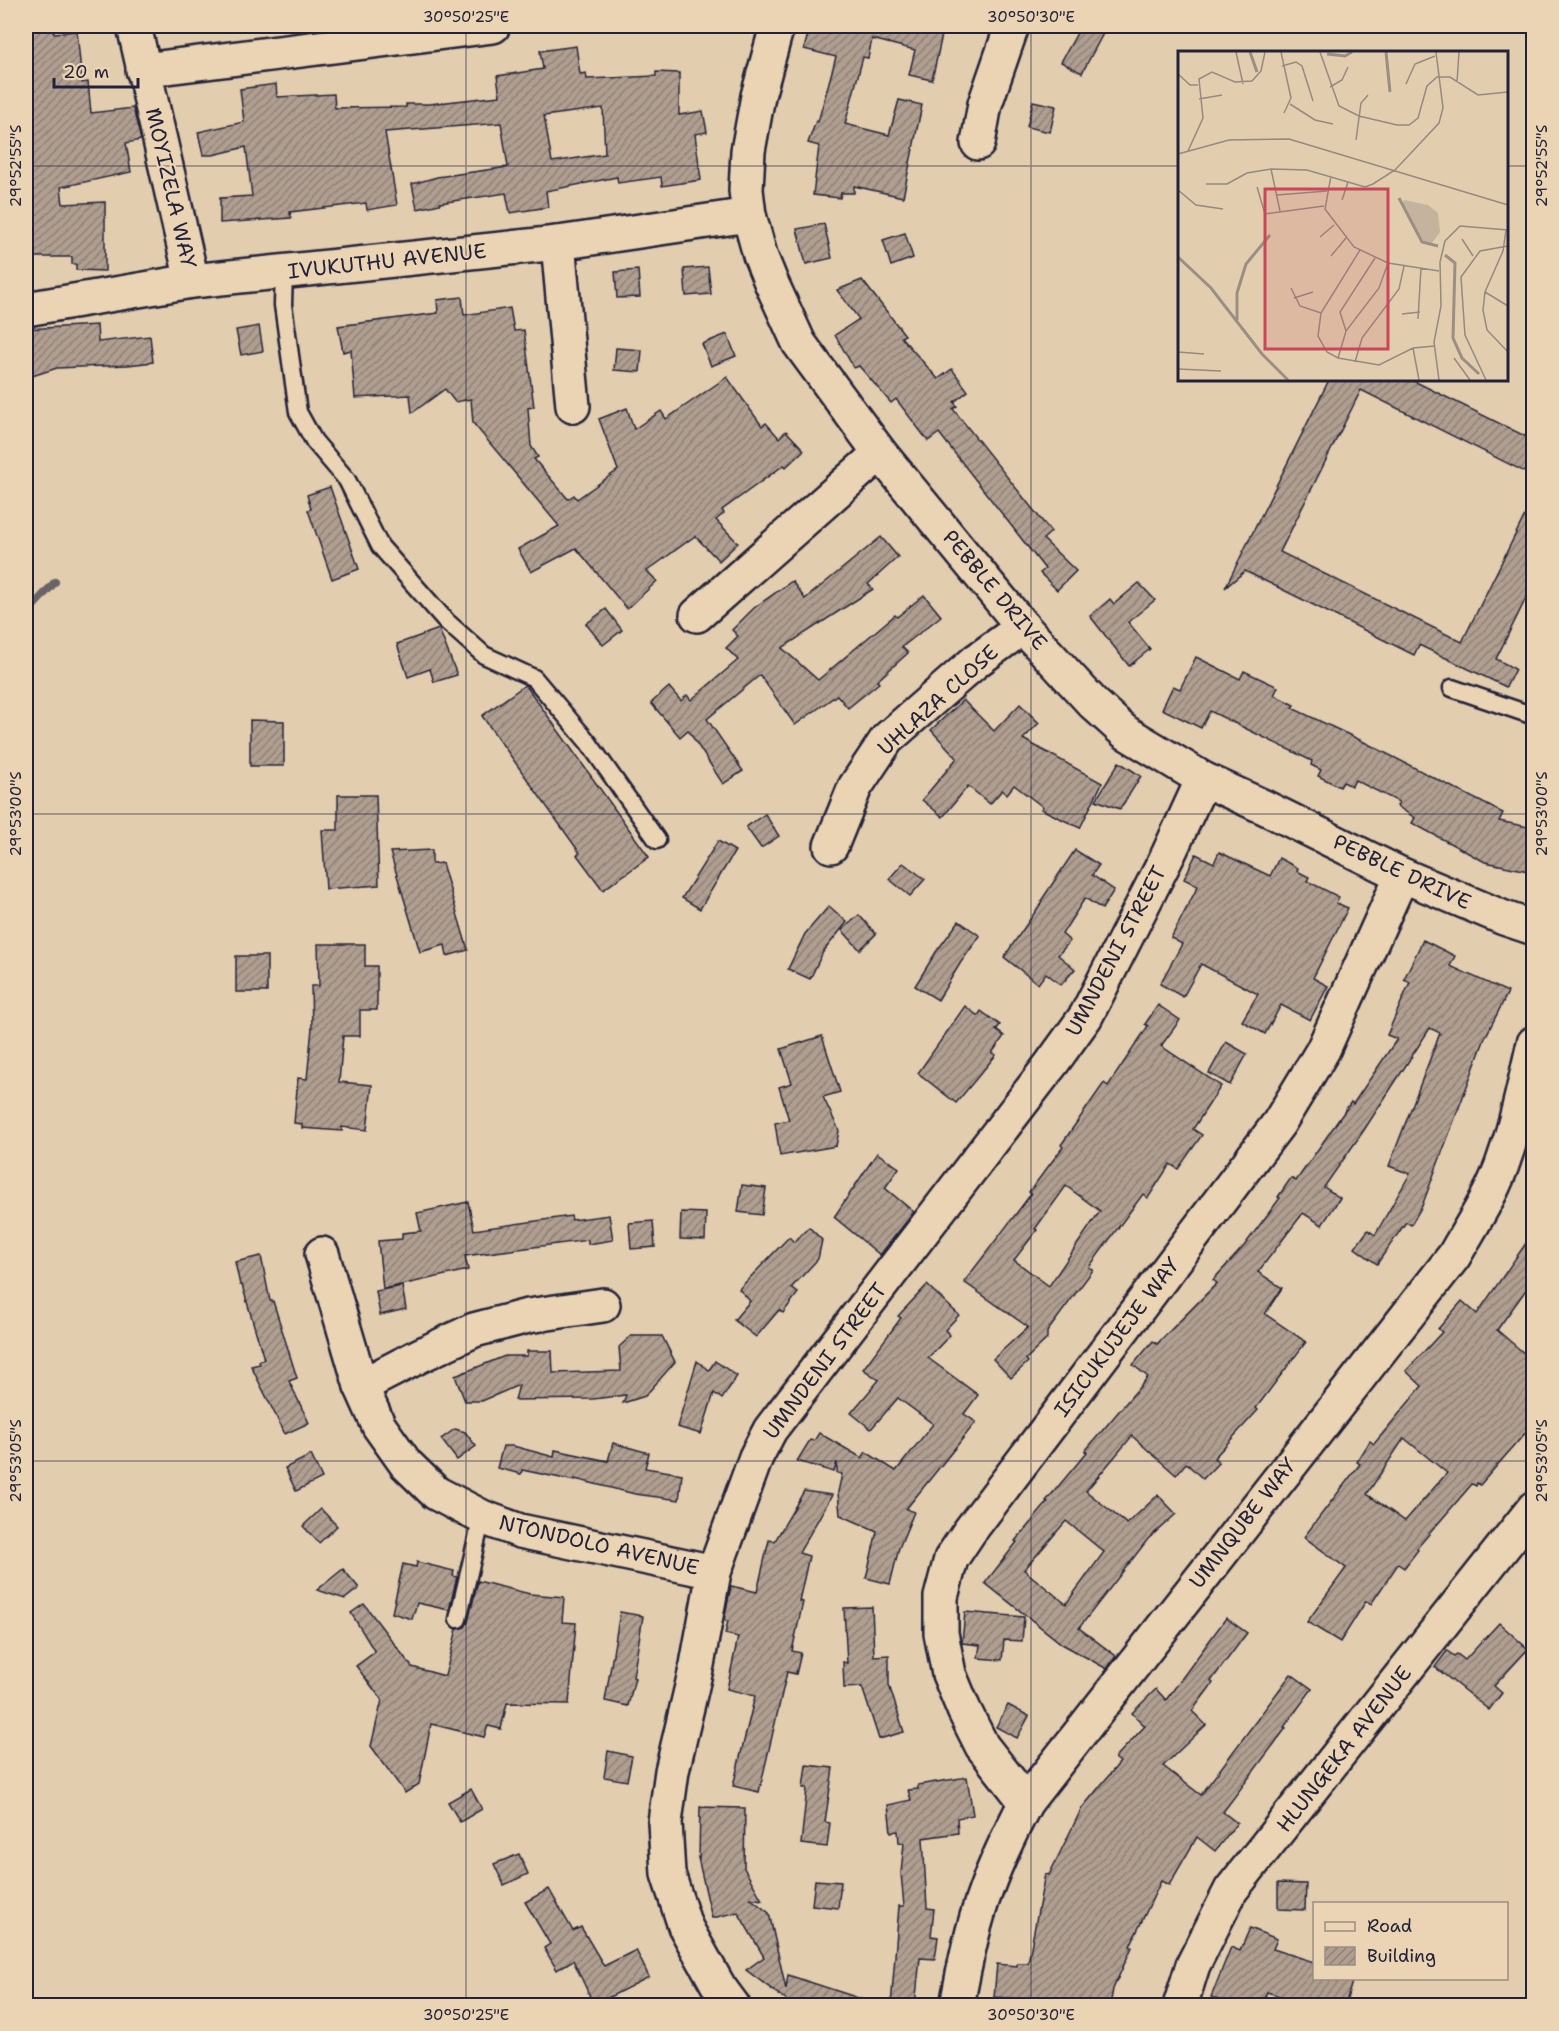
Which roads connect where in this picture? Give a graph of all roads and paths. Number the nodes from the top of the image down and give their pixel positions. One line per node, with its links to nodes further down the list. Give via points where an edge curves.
1 (134, 26): 5 (street, MOYIZELA WAY)
2 (493, 26): 5 (street)
3 (777, 26): 7 (street, PEBBLE DRIVE, via 748,151)
4 (1012, 26): 6 (street, via 985,104)
5 (143, 70): 10 (street, MOYIZELA WAY)
6 (978, 143)
7 (748, 215): 8 (street, IVUKUTHU AVENUE); 13 (street, PEBBLE DRIVE, via 760,255 799,343)
8 (558, 243): 9 (street, IVUKUTHU AVENUE); 12 (street)
9 (284, 271): 10 (street, IVUKUTHU AVENUE); 19 (lane, via 283,305 298,412 314,441 347,480 380,546 446,621 484,654 534,678 588,742)
10 (192, 281): 11 (street, IVUKUTHU AVENUE)
11 (26, 309)
12 (573, 406)
13 (880, 453): 14 (street); 15 (street, PEBBLE DRIVE)
14 (697, 615)
15 (1023, 627): 18 (street, PEBBLE DRIVE, via 1125,732); 20 (street, UHLAZA CLOSE, via 976,661 887,739 855,787)
16 (1452, 688): 17 (lane)
17 (1533, 717)
18 (1203, 779): 21 (street, PEBBLE DRIVE); 29 (street, UMNDENI STREET, via 1086,1016 770,1430 756,1457)
19 (657, 840)
20 (831, 846)
21 (1402, 875): 22 (street, PEBBLE DRIVE); 31 (street, ISICUKUJEJE WAY, via 1323,1050 1279,1123 951,1559 941,1597 941,1633 949,1674 982,1746)
22 (1533, 928)
23 (1533, 1043): 31 (street, UMNQUBE WAY, via 1505,1158 1454,1256)
24 (322, 1254): 26 (street, NTONDOLO AVENUE)
25 (603, 1305): 26 (street, via 474,1330)
26 (361, 1386): 28 (street, NTONDOLO AVENUE, via 379,1426 406,1464 436,1493)
27 (1533, 1508): 34 (street, HLUNGEKA AVENUE, via 1231,1890 1193,1965)
28 (482, 1517): 29 (street, NTONDOLO AVENUE, via 520,1531); 30 (lane)
29 (714, 1572): 32 (street, UMNDENI STREET, via 665,1822 668,1874 685,1926)
30 (458, 1618)
31 (1026, 1802): 33 (street, UMNQUBE WAY, via 985,1891)
32 (734, 2006)
33 (957, 2006)
34 (1180, 2006)

